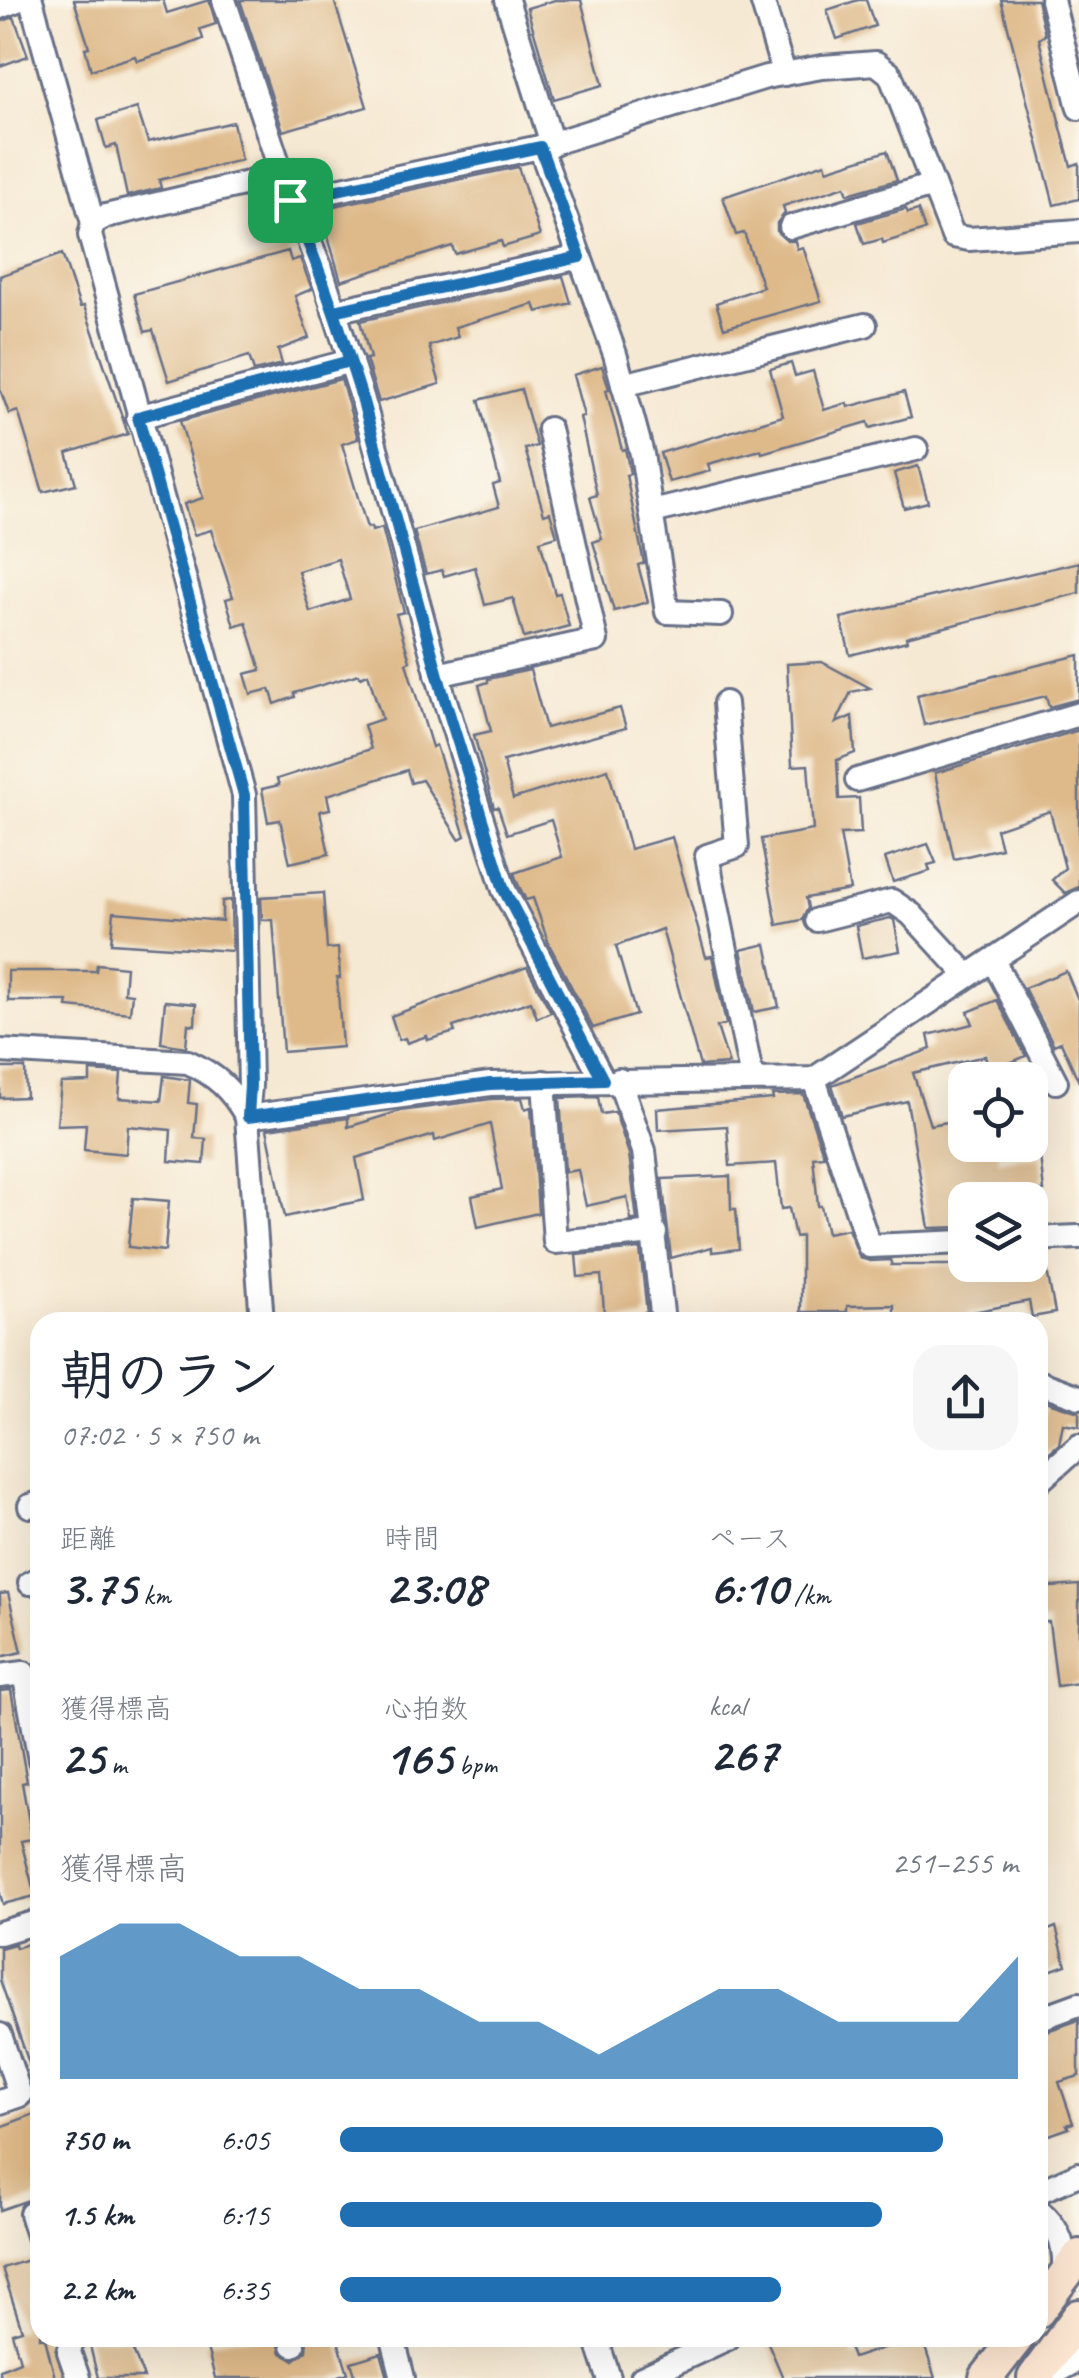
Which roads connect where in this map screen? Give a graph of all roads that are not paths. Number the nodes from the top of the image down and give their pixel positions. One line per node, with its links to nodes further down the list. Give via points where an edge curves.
1 (18, 0): 7 (street)
2 (31, 0): 15 (street)
3 (224, 0): 12 (street)
4 (507, 0): 11 (street)
5 (762, 0): 9 (street)
6 (1052, 0): 8 (street)
7 (0, 7)
8 (1072, 53): 10 (street)
9 (784, 74): 11 (street); 13 (street, via 876,62 890,74)
10 (1079, 108)
11 (546, 145): 14 (street); 18 (street)
12 (282, 175): 14 (street); 15 (street)
13 (934, 185): 16 (street); 17 (street, via 954,236)
14 (290, 200): 19 (street)
15 (93, 223): 23 (street, via 90,235)
16 (791, 227)
17 (1079, 231)
18 (580, 257): 19 (street); 22 (street)
19 (334, 311): 21 (street)
20 (865, 325): 22 (street)
21 (350, 361): 23 (street); 28 (street)
22 (623, 385): 26 (street)
23 (138, 417): 42 (street, via 244,795)
24 (550, 429): 28 (street, via 596,640)
25 (916, 448): 26 (street)
26 (652, 512): 27 (street, via 667,612)
27 (721, 614)
28 (438, 674): 39 (street, via 504,890)
29 (725, 704): 37 (street, via 737,846 707,856)
30 (1079, 714): 31 (street)
31 (857, 780)
32 (1079, 902): 34 (street)
33 (817, 920): 35 (street, via 892,901)
34 (992, 960): 35 (street); 41 (street)
35 (968, 976): 38 (street)
36 (0, 1051): 42 (street, via 188,1062 215,1075)
37 (752, 1079): 38 (street); 39 (street)
38 (814, 1079): 46 (street, via 869,1246)
39 (611, 1080): 40 (street); 43 (street, via 644,1151)
40 (544, 1082): 42 (street); 43 (street, via 555,1242)
41 (1056, 1082)
42 (248, 1117): 47 (street)
43 (654, 1234): 48 (street)
44 (1079, 1237): 45 (street)
45 (1048, 1238)
46 (948, 1243)
47 (261, 1312)
48 (662, 1312)
49 (1048, 1386): 50 (street)
50 (1079, 1397)
51 (1079, 1446): 52 (street)
52 (1048, 1473)
53 (0, 1676): 54 (street, via 24,1673)
54 (30, 1706)
55 (30, 1924): 56 (street)
56 (0, 1934)
57 (1079, 2004): 58 (street)
58 (1048, 2015)
59 (0, 2036): 60 (street, via 20,2095)
60 (0, 2102)
61 (1079, 2174): 62 (street)
62 (1048, 2188)
63 (1048, 2218): 64 (street)
64 (1071, 2267): 65 (street)
65 (1048, 2298)
66 (1079, 2316): 78 (street)
67 (71, 2347): 73 (street)
68 (395, 2347): 74 (street)
69 (599, 2347): 75 (street)
70 (709, 2347): 76 (street)
71 (1010, 2347): 77 (street)
72 (1079, 2360): 79 (street)
73 (78, 2378)
74 (404, 2378)
75 (609, 2378)
76 (642, 2378)
77 (986, 2378)
78 (1034, 2378)
79 (1045, 2378)

